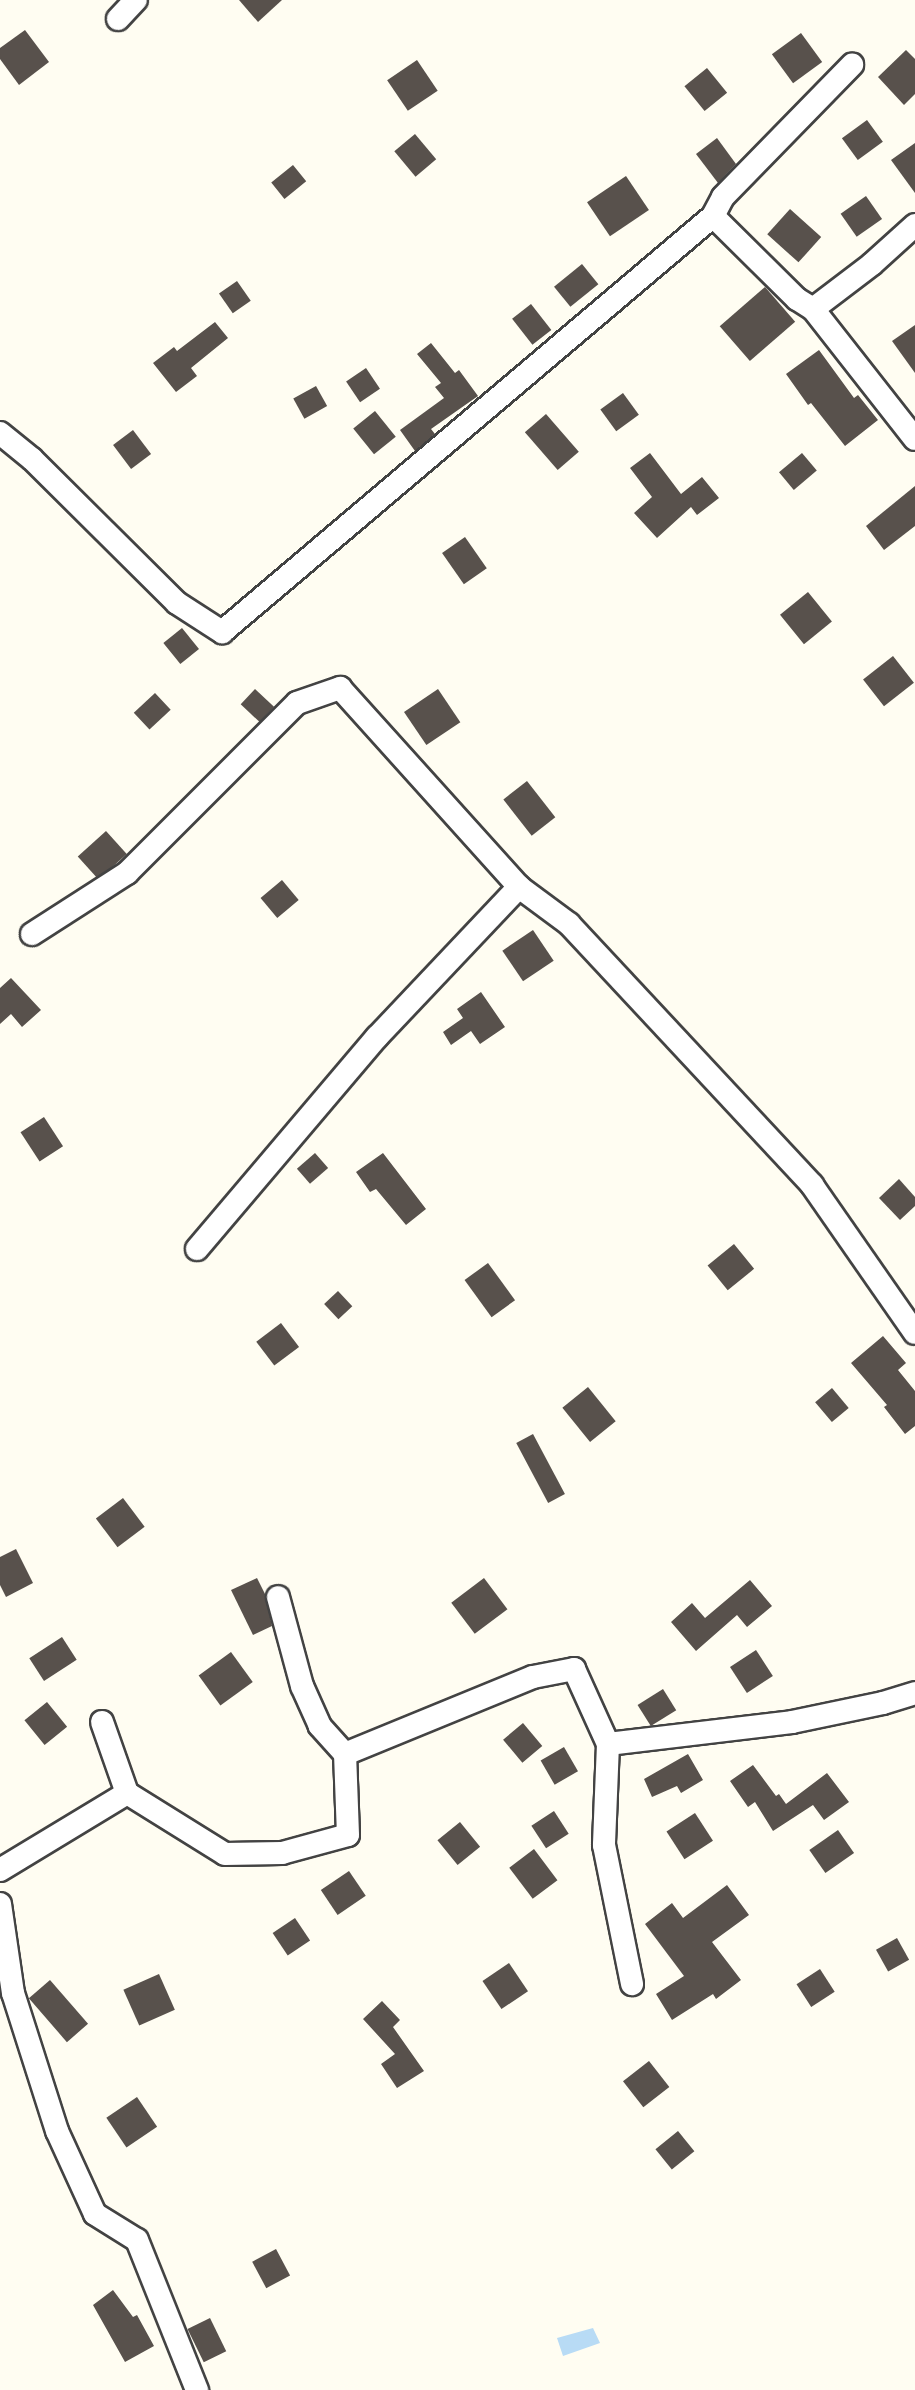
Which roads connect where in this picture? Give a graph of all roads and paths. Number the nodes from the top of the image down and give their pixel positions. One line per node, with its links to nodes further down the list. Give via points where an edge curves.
1 (136, 0): 2 (street)
2 (118, 20)
3 (852, 65): 4 (street, via 723,198)
4 (713, 216): 6 (street, via 797,299); 7 (street, via 222,632 177,603 32,459)
5 (915, 225): 6 (street)
6 (813, 309): 8 (street)
7 (0, 433)
8 (915, 439)
9 (519, 887): 10 (street, via 340,688 297,703 127,873); 11 (street, via 377,1037); 12 (street, via 569,924 812,1185)
10 (32, 934)
11 (196, 1249)
12 (915, 1333)
13 (278, 1597): 17 (street, via 302,1686 320,1726)
14 (915, 1692): 16 (street, via 883,1703 792,1722)
15 (102, 1722): 18 (street)
16 (608, 1744): 17 (street, via 574,1669 533,1677); 21 (street, via 604,1845)
17 (345, 1754): 18 (street, via 348,1835 282,1853 225,1854)
18 (127, 1793): 19 (street)
19 (0, 1870)
20 (0, 1904): 22 (street, via 13,1993 57,2132 95,2214 137,2240)
21 (632, 1984)
22 (197, 2390)

